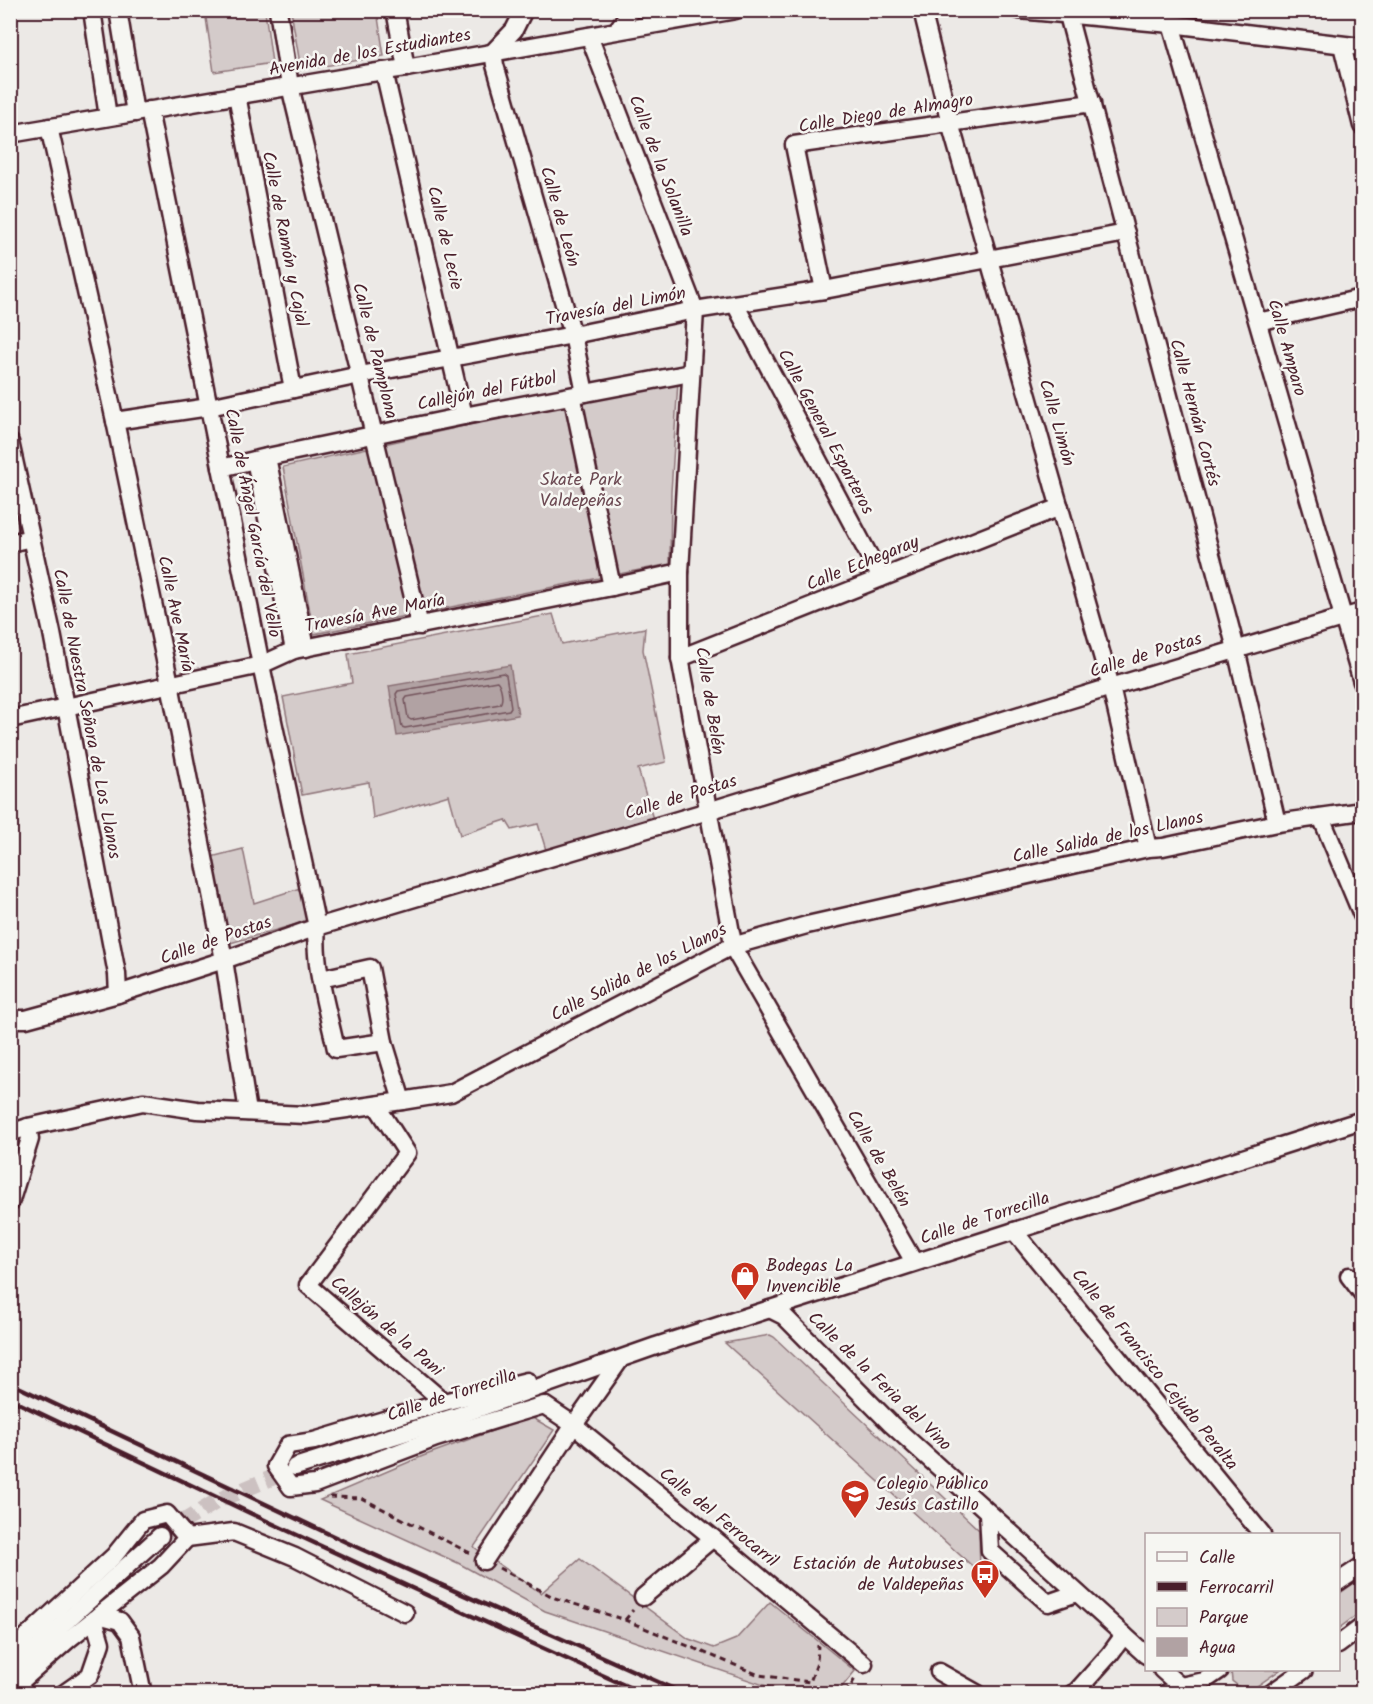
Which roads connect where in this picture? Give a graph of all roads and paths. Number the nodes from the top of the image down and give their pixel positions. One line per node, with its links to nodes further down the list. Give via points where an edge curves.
1 (92, 10): 23 (street)
2 (118, 10): 22 (street, Calle de Ángel García del Vello)
3 (278, 10): 19 (street, Calle de Pamplona)
4 (394, 10): 17 (street)
5 (524, 10): 16 (street, via 514,30)
6 (631, 10): 12 (street)
7 (736, 10): 12 (street, Avenida de los Estudiantes)
8 (922, 10): 24 (street, Calle Limón)
9 (1019, 10): 10 (street)
10 (1068, 15): 11 (street); 21 (street, Calle Hernán Cortés)
11 (1171, 24): 14 (street); 34 (street, Calle Amparo)
12 (617, 30): 13 (street, Avenida de los Estudiantes)
13 (589, 36): 16 (street, Avenida de los Estudiantes); 33 (street, Calle de la Solanilla)
14 (1342, 45): 15 (street); 25 (street)
15 (1362, 47)
16 (493, 52): 17 (street, Avenida de los Estudiantes); 35 (street, Calle de León)
17 (406, 68): 18 (street, Avenida de los Estudiantes)
18 (384, 70): 19 (street, Avenida de los Estudiantes); 36 (street, Calle de Lecie)
19 (290, 86): 20 (street, Avenida de los Estudiantes); 38 (street, Calle de Pamplona)
20 (237, 95): 22 (street, Avenida de los Estudiantes); 39 (street, Calle de Ramón y Cajal)
21 (1092, 103): 24 (street, Calle Diego de Almagro); 28 (street, Calle Hernán Cortés)
22 (142, 112): 23 (street, Avenida de los Estudiantes); 41 (street, Calle de Ángel García del Vello)
23 (108, 117): 26 (street, Avenida de los Estudiantes)
24 (950, 123): 29 (street, Calle Limón); 30 (street, Calle Diego de Almagro, via 794,145)
25 (1362, 126)
26 (49, 127): 27 (street, Avenida de los Estudiantes); 43 (street, Calle Ave María)
27 (10, 134)
28 (1126, 233): 29 (street, Travesía del Limón); 59 (street, Calle Hernán Cortés)
29 (988, 259): 30 (street, Travesía del Limón); 49 (street, Calle Limón)
30 (824, 290): 32 (street, Travesía del Limón)
31 (1362, 298): 34 (street)
32 (735, 304): 33 (street, Travesía del Limón); 53 (street, Calle General Esparteros)
33 (695, 310): 35 (street, Travesía del Limón); 37 (street, Calle de Belén)
34 (1258, 322): 56 (street, Calle Amparo)
35 (573, 336): 36 (street, Travesía del Limón); 40 (street, Calle de León)
36 (452, 358): 38 (street, Travesía del Limón); 42 (street, Calle de Lecie)
37 (691, 373): 40 (street, Callejón del Fútbol); 52 (street, Calle de Belén)
38 (360, 375): 39 (street, Travesía del Limón); 44 (street, Calle de Pamplona)
39 (292, 389): 41 (street, Travesía del Limón)
40 (578, 394): 42 (street, Callejón del Fútbol); 54 (street, Calle de León, via 573,399)
41 (209, 406): 43 (street, Travesía del Limón); 47 (street, Calle de Ángel García del Vello)
42 (464, 416): 44 (street, Callejón del Fútbol)
43 (115, 421): 63 (street, Calle Ave María)
44 (374, 434): 46 (street, Callejón del Fútbol); 57 (street, Calle de Pamplona)
45 (10, 442): 48 (street, Calle de Nuestra Señora de Los Llanos)
46 (261, 459): 47 (street, Callejón del Fútbol); 58 (street)
47 (221, 468): 61 (street, Calle de Ángel García del Vello)
48 (16, 492): 50 (street, Calle de Nuestra Señora de Los Llanos)
49 (1060, 507): 53 (street, Calle Echegaray); 64 (street, Calle Limón)
50 (31, 538): 51 (street); 65 (street, Calle de Nuestra Señora de Los Llanos)
51 (10, 543)
52 (680, 572): 54 (street, Travesía Ave María); 60 (street, Calle de Belén)
53 (881, 578): 60 (street, Calle Echegaray)
54 (612, 587): 57 (street, Travesía Ave María)
55 (1362, 612): 56 (street, Calle de Postas)
56 (1345, 617): 59 (street, Calle de Postas); 62 (street, Calle Amparo)
57 (420, 626): 58 (street, Travesía Ave María)
58 (300, 649): 61 (street, Travesía Ave María)
59 (1236, 649): 64 (street, Calle de Postas); 70 (street, Calle Hernán Cortés)
60 (680, 658): 67 (street, Calle de Belén)
61 (261, 665): 63 (street, Travesía Ave María); 73 (street, Calle de Ángel García del Vello)
62 (1362, 682)
63 (170, 684): 65 (street, Travesía Ave María); 75 (street, Calle Ave María)
64 (1110, 687): 67 (street, Calle de Postas); 71 (street, Calle Limón)
65 (66, 708): 66 (street, Travesía Ave María); 77 (street, Calle de Nuestra Señora de Los Llanos)
66 (10, 719)
67 (708, 811): 73 (street, Calle de Postas); 74 (street, Calle de Belén)
68 (1362, 811): 69 (street, Calle Salida de los Llanos)
69 (1320, 818): 70 (street, Calle Salida de los Llanos); 72 (street)
70 (1276, 823): 71 (street, Calle Salida de los Llanos)
71 (1148, 848): 74 (street, Calle Salida de los Llanos, via 807,925)
72 (1362, 915)
73 (317, 934): 75 (street, Calle de Postas); 76 (street, Calle de Ángel García del Vello)
74 (732, 946): 80 (street, Calle Salida de los Llanos, via 451,1093); 88 (street, Calle de Belén)
75 (224, 960): 77 (street, Calle de Postas); 82 (street, Calle Ave María)
76 (321, 979): 79 (street, Calle de Ángel García del Vello, via 336,1049); 79 (street, via 370,968)
77 (118, 994): 78 (street, Calle de Postas, via 26,1019)
78 (10, 1019)
79 (384, 1042): 80 (street)
80 (402, 1101): 81 (street, Calle Salida de los Llanos)
81 (376, 1105): 82 (street, Calle Salida de los Llanos, via 305,1115); 94 (street, Callejón de la Pani, via 407,1153 308,1285)
82 (248, 1112): 84 (street, Calle Salida de los Llanos, via 143,1102)
83 (1362, 1120): 87 (street, Calle de Torrecilla)
84 (28, 1127): 85 (street, Calle Salida de los Llanos); 86 (street, via 30,1139)
85 (10, 1133)
86 (10, 1203)
87 (1014, 1231): 88 (street, Calle de Torrecilla); 99 (street, Calle de Francisco Cejudo Peralta)
88 (914, 1262): 91 (street, Calle de Torrecilla)
89 (1348, 1276): 90 (street)
90 (1362, 1293)
91 (770, 1309): 92 (street, Calle de Torrecilla); 98 (street, Calle de la Feria del Vino, via 784,1316 891,1424)
92 (656, 1346): 93 (street, Calle de Torrecilla); 94 (street)
93 (620, 1360): 95 (street); 96 (street, Calle de Torrecilla)
94 (444, 1402): 97 (street, via 288,1446 276,1466 291,1487)
95 (574, 1425): 97 (street, Calle del Ferrocarril, via 544,1405 436,1438); 102 (street, Calle del Ferrocarril); 103 (street)
96 (295, 1467)
97 (315, 1484): 103 (path, via 329,1497 362,1498)
98 (988, 1513): 106 (street, Calle de la Feria del Vino); 106 (street, via 990,1551 1048,1603)
99 (1261, 1533)
100 (160, 1536): 120 (street)
101 (187, 1538): 108 (street, via 234,1532 295,1557); 109 (street, via 161,1566); 114 (street, via 167,1514 143,1520 114,1556)
102 (713, 1538): 107 (street); 110 (street, Calle del Ferrocarril)
103 (484, 1561): 110 (path, via 555,1598 624,1620 759,1675 810,1682 817,1663)
104 (1362, 1566): 105 (street)
105 (1340, 1581)
106 (1077, 1593): 112 (street, Calle de la Feria del Vino)
107 (643, 1597)
108 (405, 1613)
109 (97, 1617): 123 (street); 124 (street, via 101,1643 90,1676); 125 (street, via 120,1621 131,1636)
110 (819, 1626): 116 (street, Calle del Ferrocarril)
111 (1362, 1627): 113 (street)
112 (1124, 1635): 115 (street, Calle de la Feria del Vino); 127 (street)
113 (1340, 1644)
114 (10, 1652)
115 (1145, 1654)
116 (864, 1664)
117 (1163, 1671): 122 (street)
118 (1219, 1671): 122 (street)
119 (1303, 1671): 130 (street)
120 (10, 1672)
121 (939, 1672): 126 (street)
122 (1185, 1690): 128 (street); 129 (street)
123 (10, 1691)
124 (63, 1694)
125 (143, 1694)
126 (978, 1694)
127 (1072, 1694)
128 (1165, 1694)
129 (1200, 1694)
130 (1270, 1694)

